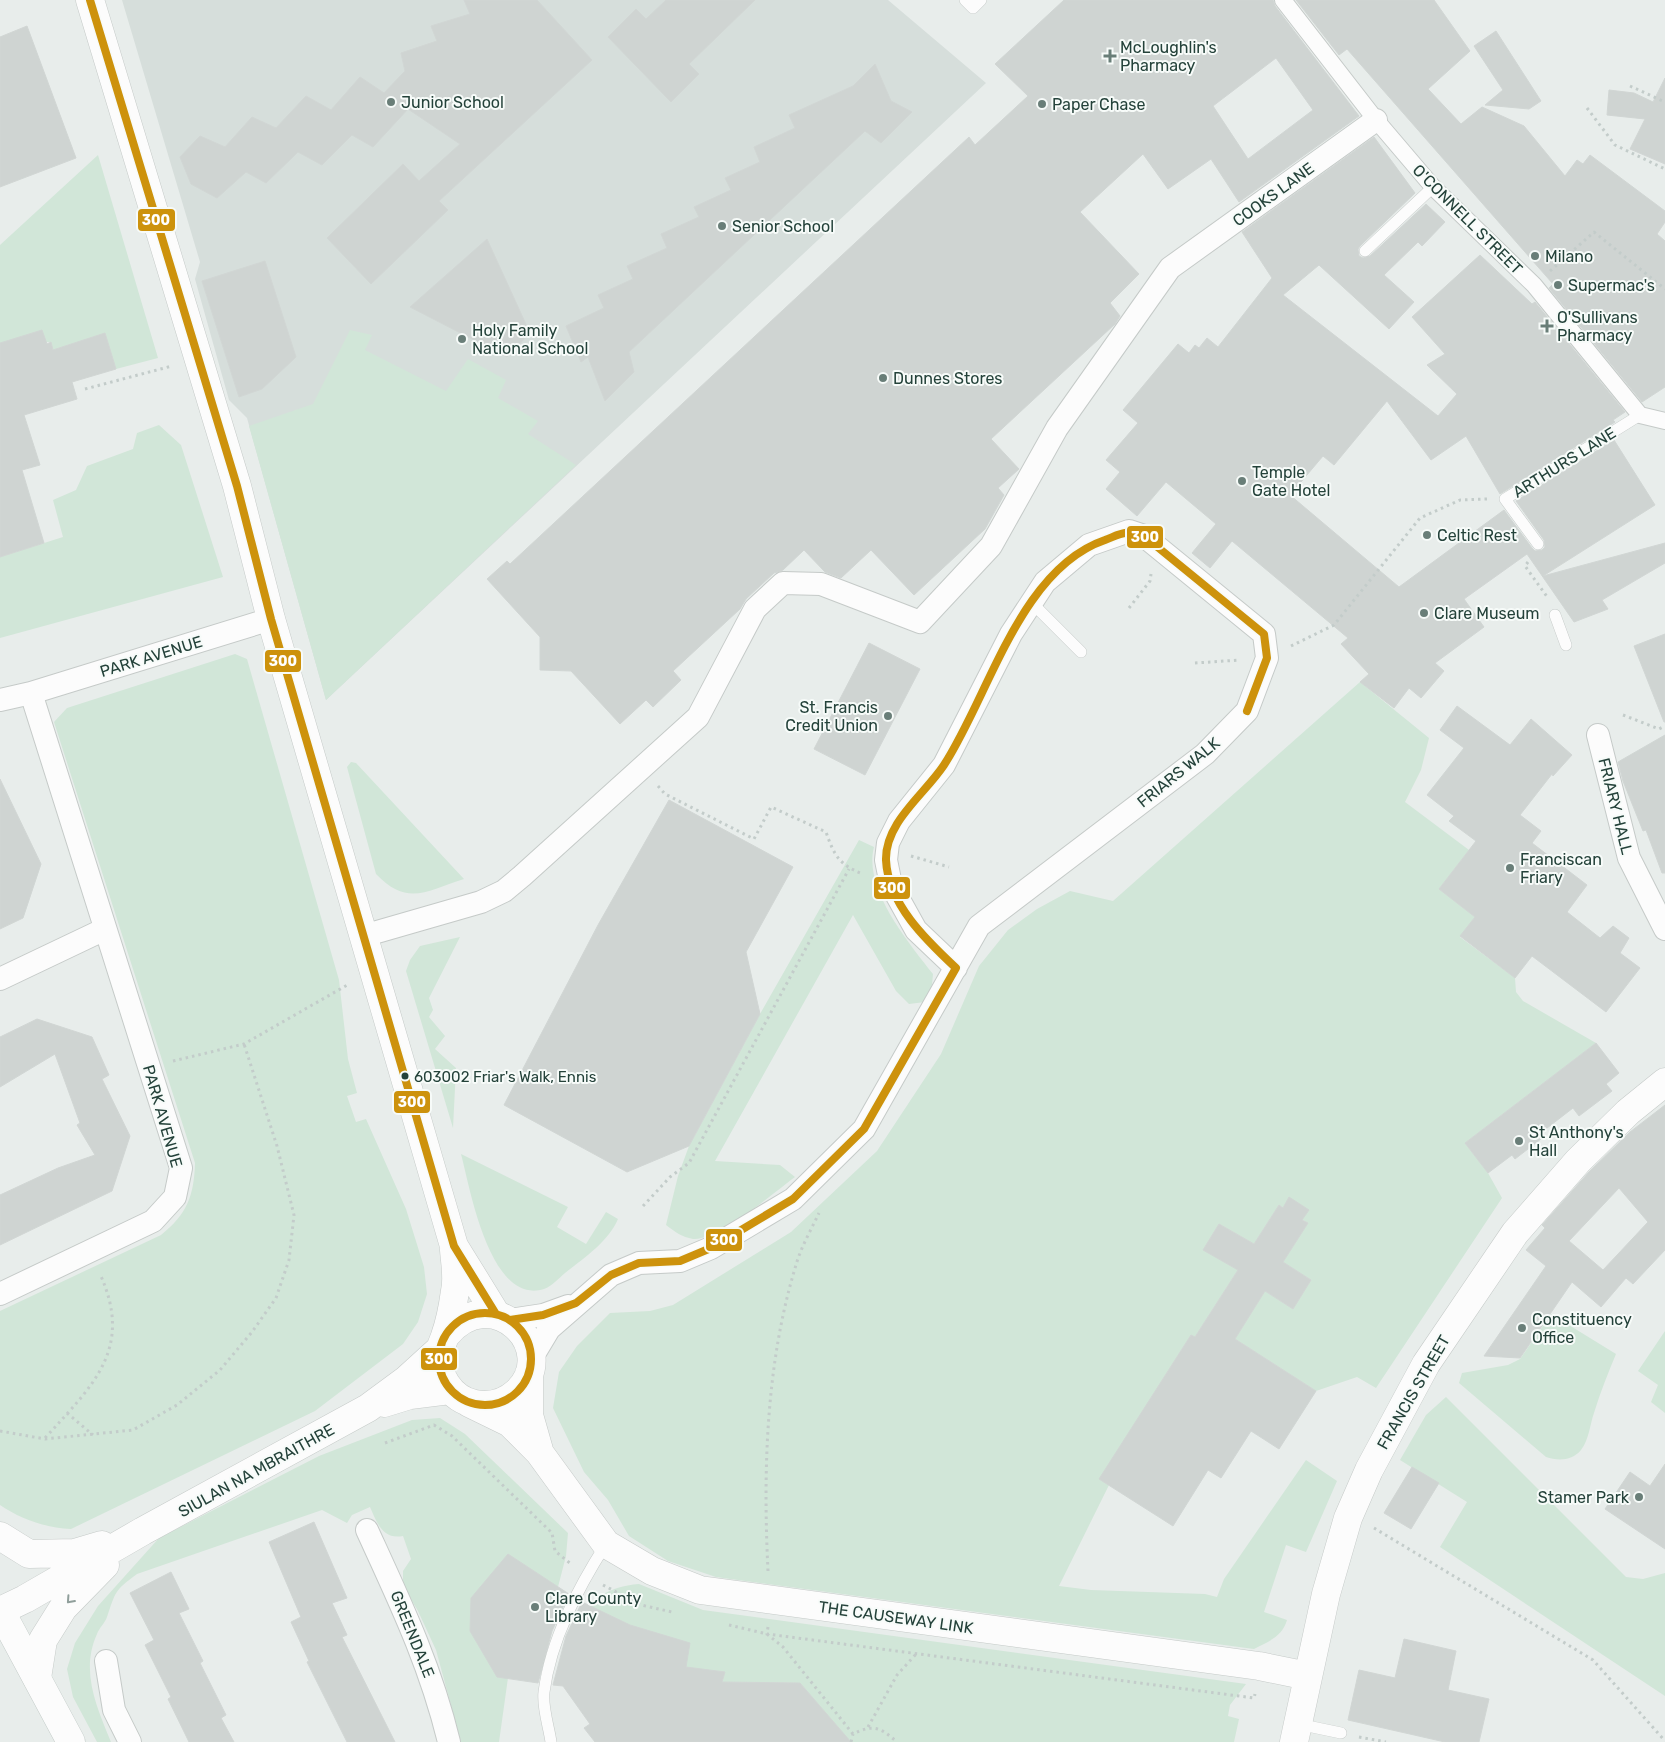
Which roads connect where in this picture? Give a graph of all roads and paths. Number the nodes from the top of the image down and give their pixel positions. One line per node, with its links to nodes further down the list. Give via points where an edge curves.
1 (90, 0): 14 (street)
2 (965, 0): 3 (lane, via 973,8)
3 (981, 0)
4 (1293, 4): 8 (street, O'CONNELL STREET)
5 (1630, 86): 6 (path)
6 (1665, 102)
7 (1587, 108): 9 (path, via 1614,145)
8 (1376, 120): 10 (street, O'CONNELL STREET); 34 (street, COOKS LANE, via 1170,268 1057,428 991,546 920,622 821,584 783,583 755,609 698,717)
9 (1665, 169)
10 (1433, 187): 11 (lane); 12 (street, O'CONNELL STREET)
11 (1365, 251)
12 (1534, 285): 13 (path, via 1594,232); 16 (street, O'CONNELL STREET)
13 (1665, 288)
14 (198, 358): 15 (path); 24 (street, via 237,486)
15 (85, 389)
16 (1640, 415): 17 (street); 18 (lane, ARTHURS LANE)
17 (1665, 421)
18 (1505, 498): 19 (lane, ARTHURS LANE); 27 (path, via 1460,500 1420,518 1334,625)
19 (1538, 544): 23 (path, via 1526,566)
20 (1156, 547): 21 (street, via 1144,536 1129,531 1089,545 1045,582); 22 (path, via 1150,581); 27 (street, via 1264,634)
21 (1032, 603): 26 (lane); 37 (street, via 1011,634 944,766 899,821 888,842)
22 (1129, 608)
23 (1555, 615): 25 (lane)
24 (271, 619): 29 (street, PARK AVENUE); 40 (street)
25 (1566, 645)
26 (1081, 652)
27 (1268, 658): 28 (path); 41 (street, FRIARS WALK, via 1247,711 1205,754 980,926)
28 (1195, 663)
29 (31, 693): 30 (street, PARK AVENUE); 38 (street, PARK AVENUE)
30 (0, 700)
31 (1624, 715): 32 (path, via 1659,728)
32 (1665, 726)
33 (1598, 735): 39 (street, FRIARY HALL, via 1629,858)
34 (641, 768): 36 (path, via 665,794 754,839 771,807 826,832 834,854); 40 (street, via 504,891 481,902)
35 (949, 867): 37 (path, via 904,854)
36 (849, 869): 37 (path, via 866,875); 47 (path, via 689,1163 670,1177)
37 (888, 872): 41 (street, via 891,885 916,930)
38 (105, 929): 43 (street); 45 (street, PARK AVENUE)
39 (1665, 929)
40 (363, 936): 42 (street)
41 (956, 968): 52 (street, FRIARS WALK, via 864,1129 793,1199 710,1248 680,1261 640,1263 611,1274)
42 (374, 970): 44 (path); 49 (street)
43 (0, 979)
44 (244, 1044): 45 (path); 60 (path, via 277,1146 294,1215 289,1260 276,1298 220,1370 177,1405 133,1430)
45 (149, 1066): 50 (street, PARK AVENUE, via 181,1168 175,1197 153,1221)
46 (1665, 1082): 63 (street, FRANCIS STREET, via 1628,1112 1578,1161 1515,1233 1426,1364 1368,1470)
47 (643, 1206)
48 (820, 1209): 68 (path, via 796,1264 776,1351 767,1441 765,1507)
49 (454, 1246): 53 (street); 54 (street, via 456,1289)
50 (90, 1251): 51 (street, PARK AVENUE); 58 (path, via 110,1295 114,1325 112,1341 95,1381)
51 (0, 1294)
52 (576, 1304): 53 (street, FRIARS WALK, via 543,1315); 55 (street, FRIARS WALK, via 549,1329)
53 (503, 1317): 54 (street, via 482,1313 468,1316 455,1324); 55 (street, via 521,1331 529,1344)
54 (443, 1342): 56 (street, via 440,1371); 57 (street, SIULAN NA MBRAITHRE, via 406,1380)
55 (530, 1366): 56 (street, via 522,1387 498,1404 483,1406); 62 (street, THE CAUSEWAY LINK, via 529,1415)
56 (459, 1396): 57 (street, SIULAN NA MBRAITHRE, via 410,1395); 62 (street, THE CAUSEWAY LINK, via 510,1423)
57 (368, 1408): 65 (street, SIULAN NA MBRAITHRE)
58 (67, 1414): 60 (path); 61 (path)
59 (0, 1431): 61 (path)
60 (94, 1435): 61 (path)
61 (45, 1438)
62 (539, 1452): 67 (street, THE CAUSEWAY LINK)
63 (1348, 1518): 73 (street, FRANCIS STREET, via 1326,1594); 79 (path, via 1375,1528 1593,1660)
64 (368, 1530): 82 (street, GREENDALE, via 416,1637)
65 (143, 1531): 66 (street, SIULAN NA MBRAITHRE, via 75,1553 29,1554); 69 (street, SIULAN NA MBRAITHRE, via 25,1600); 74 (street, SIULAN NA MBRAITHRE, one-way to 74, via 89,1579 63,1608 43,1640)
66 (0, 1536)
67 (606, 1544): 68 (street, THE CAUSEWAY LINK, via 652,1571 700,1590); 83 (lane, via 586,1576 556,1641 544,1694)
68 (770, 1600): 70 (path, via 767,1634); 72 (street, THE CAUSEWAY LINK)
69 (0, 1610): 74 (street)
70 (917, 1653): 72 (path, via 1254,1698); 75 (path, via 897,1675)
71 (106, 1660): 81 (street, via 114,1710)
72 (1259, 1666): 73 (street, THE CAUSEWAY LINK)
73 (1308, 1676): 76 (street, FRANCIS STREET)
74 (37, 1678): 80 (street)
75 (868, 1727)
76 (1296, 1733): 77 (lane)
77 (1341, 1733): 85 (path)
78 (853, 1734): 84 (path)
79 (1665, 1741)
80 (70, 1742)
81 (130, 1742)
82 (449, 1742)
83 (551, 1742)
84 (851, 1742)
85 (1386, 1742)

